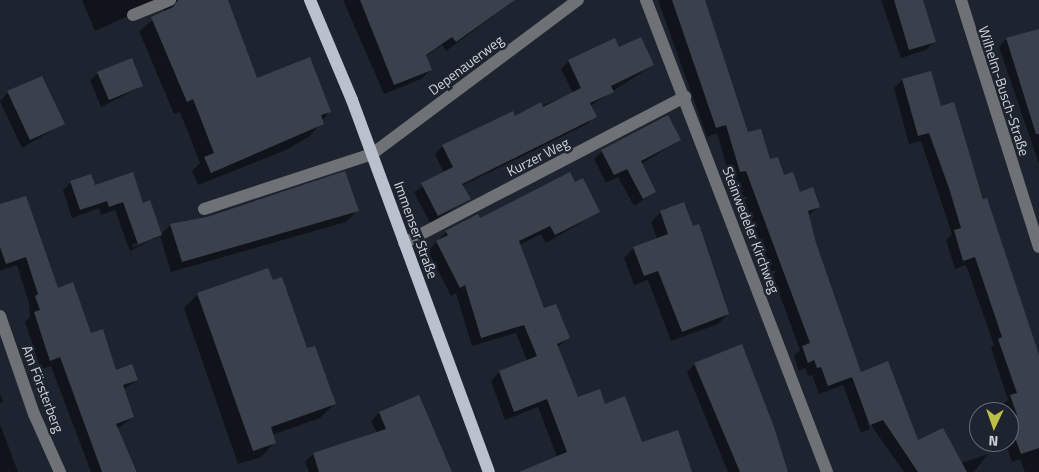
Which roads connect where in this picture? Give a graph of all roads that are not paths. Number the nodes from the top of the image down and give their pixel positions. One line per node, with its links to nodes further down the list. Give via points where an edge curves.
1 (170, 0): 6 (street)
2 (310, 0): 8 (main road, Immenser Straße)
3 (578, 0): 8 (street, Depenauerweg)
4 (646, 0): 7 (street, Steinwedeler Kirchweg)
5 (961, 0): 11 (street, Wilhelm-Busch-Straße)
6 (133, 15)
7 (685, 97): 10 (street, Kurzer Weg); 15 (street, Steinwedeler Kirchweg)
8 (372, 154): 9 (street, Depenauerweg); 10 (main road, Immenser Straße)
9 (204, 209)
10 (404, 243): 14 (main road, Immenser Straße)
11 (1039, 247)
12 (0, 316): 13 (street, Am Försterberg, via 34,414)
13 (60, 472)
14 (489, 472)
15 (827, 472)

